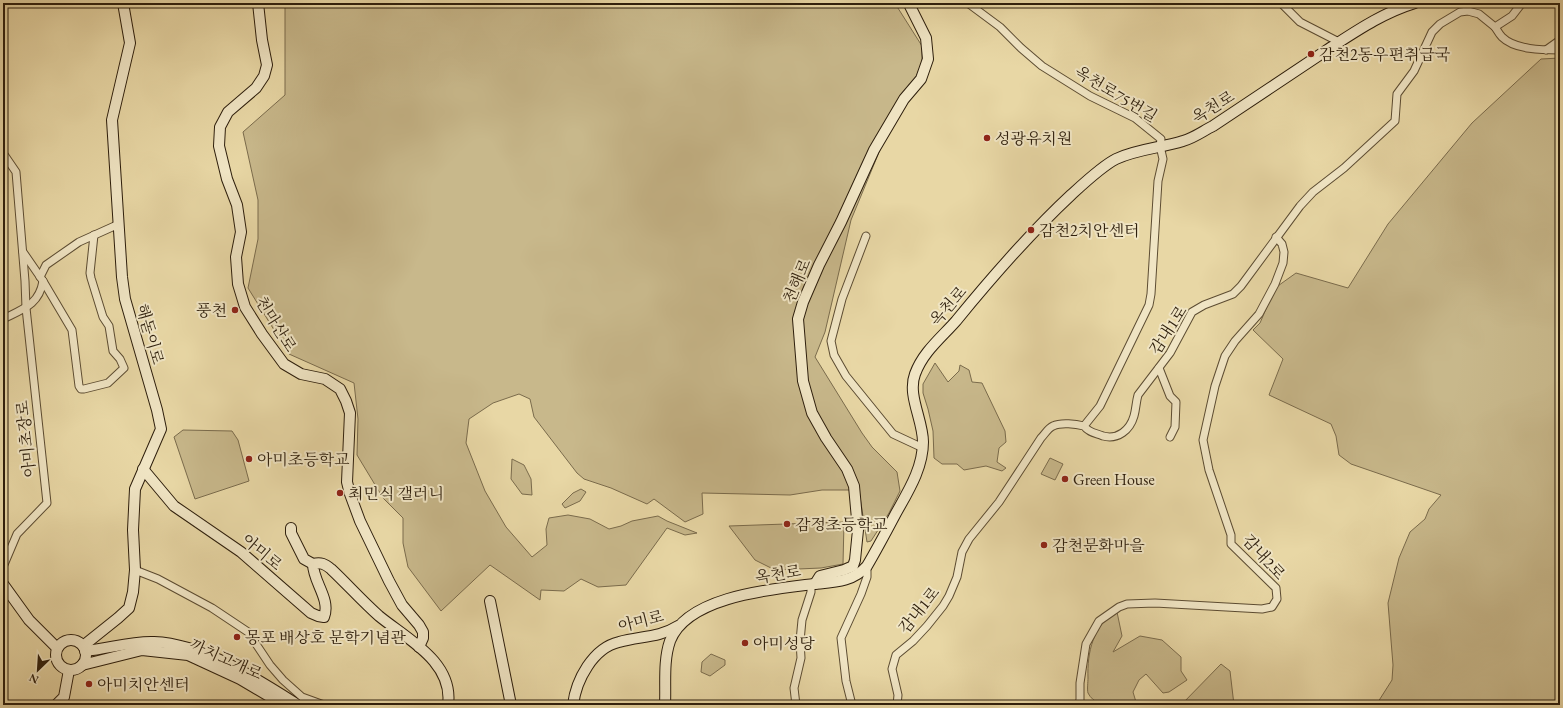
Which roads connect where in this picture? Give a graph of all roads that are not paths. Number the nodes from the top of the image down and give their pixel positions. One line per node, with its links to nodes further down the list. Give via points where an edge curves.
1 (123, 3): 15 (street, 해돋이로, via 130,43 112,120)
2 (258, 3): 40 (street, 천마산로, via 266,65 264,76 256,88 228,112 220,127 219,146 237,205 240,232 236,258 238,284 245,307 284,364 301,374 325,379 340,389 350,413 350,494 389,581 402,605 420,625 423,632)
3 (910, 3): 34 (street, 천해로, via 926,38 928,59 921,79 904,99 874,150 814,277 798,319 803,381 812,413 847,469 854,486 858,530 856,560 853,566 820,576)
4 (1281, 3): 10 (street, via 1300,22)
5 (1415, 3): 10 (street, 옥천로, via 1378,18)
6 (1522, 3): 8 (street, via 1512,16)
7 (969, 4): 13 (street, 옥천로75번길, via 1000,27 1042,66 1090,96 1135,118 1161,139)
8 (1495, 27): 11 (street, via 1501,36 1515,45); 18 (street, 감내1로, via 1478,14 1468,11 1460,12 1440,24 1432,32 1414,71 1397,94 1395,121 1344,168 1313,192)
9 (1560, 40): 11 (street)
10 (1339, 42): 13 (street, 옥천로, via 1213,126 1189,139)
11 (1546, 50): 12 (street)
12 (1560, 50)
13 (1160, 146): 24 (street, 옥천로75번길, via 1163,160 1158,181 1149,305 1100,406); 26 (street, 옥천로, via 1114,160 1083,184 1010,255 932,347 918,367 913,384 923,432)
14 (3, 153): 19 (street, 아미초장로, via 16,172)
15 (119, 224): 16 (street); 27 (street, 해돋이로, via 125,299 161,429)
16 (94, 235): 20 (street, via 79,242 46,265); 20 (street, via 91,278 103,318 109,326 113,351 124,366 108,383 84,389 78,386 72,330)
17 (866, 236): 26 (street, via 842,299 831,342 834,355 846,376 893,434)
18 (1276, 237): 23 (street, 감내1로, via 1233,294 1192,312); 57 (street, 감내2로, via 1282,244 1283,263 1259,314 1235,341 1226,356 1214,386 1203,440 1209,470 1231,535 1231,544 1276,588 1277,599 1272,607 1262,609 1142,602 1119,607 1099,621 1086,644)
19 (23, 252): 20 (street); 21 (street, 아미초장로)
20 (42, 279): 21 (street, via 40,294)
21 (26, 308): 22 (street); 31 (street, 아미초장로, via 47,503 17,534)
22 (3, 319)
23 (1159, 368): 24 (street, 감내1로, via 1138,395 1133,418 1126,430 1116,437 1108,437 1087,430); 25 (street, via 1170,396 1176,402 1175,427)
24 (1084, 426): 56 (street, 감내1로, via 1063,424 1050,428 999,502 969,539 962,552 957,577 949,596 927,626 899,652 894,661 892,669 898,695)
25 (1170, 437)
26 (923, 448): 30 (street, 옥천로, via 918,468 908,490)
27 (143, 469): 29 (street, 아미로, via 174,506 241,552 311,613 324,617 327,607); 32 (street, 해돋이로, via 135,489)
28 (291, 528): 29 (street, 아미로, via 304,559)
29 (313, 564): 40 (street, 아미로, via 324,564 331,569 378,615)
30 (867, 566): 34 (street, 옥천로, via 848,580); 55 (street, via 867,577 861,594 841,638 846,681)
31 (3, 567)
32 (135, 570): 37 (street, 해돋이로, via 129,608); 49 (street, via 158,579 212,608 248,632 270,666 283,680 302,697)
33 (3, 584): 41 (street, via 29,620)
34 (813, 584): 36 (street, 옥천로, via 736,597 702,609); 54 (street, via 802,620 801,658 794,688)
35 (490, 601): 51 (street)
36 (679, 626): 38 (street, 아미로, via 668,632); 43 (street, 옥천로, via 670,641)
37 (98, 635): 39 (street, via 103,646); 42 (street, 해돋이로)
38 (649, 636): 43 (street, via 660,641); 52 (street, 아미로, via 607,647 586,669 575,693)
39 (110, 647): 42 (street); 48 (street, via 155,642 190,648 241,670)
40 (420, 647): 50 (street, 아미로, via 440,668 446,679)
41 (57, 648): 42 (street, via 69,640 79,642); 45 (street, via 57,662)
42 (84, 648): 44 (street, via 85,659)
43 (668, 653): 53 (street, 옥천로)
44 (82, 665): 45 (street); 47 (street, 까치고개로, via 142,650 188,655 240,679)
45 (69, 670): 46 (street, via 64,697)
46 (56, 705)
47 (284, 705)
48 (298, 705)
49 (324, 705)
50 (448, 705)
51 (511, 705)
52 (573, 705)
53 (665, 705)
54 (796, 705)
55 (852, 705)
56 (897, 705)
57 (1078, 705)

